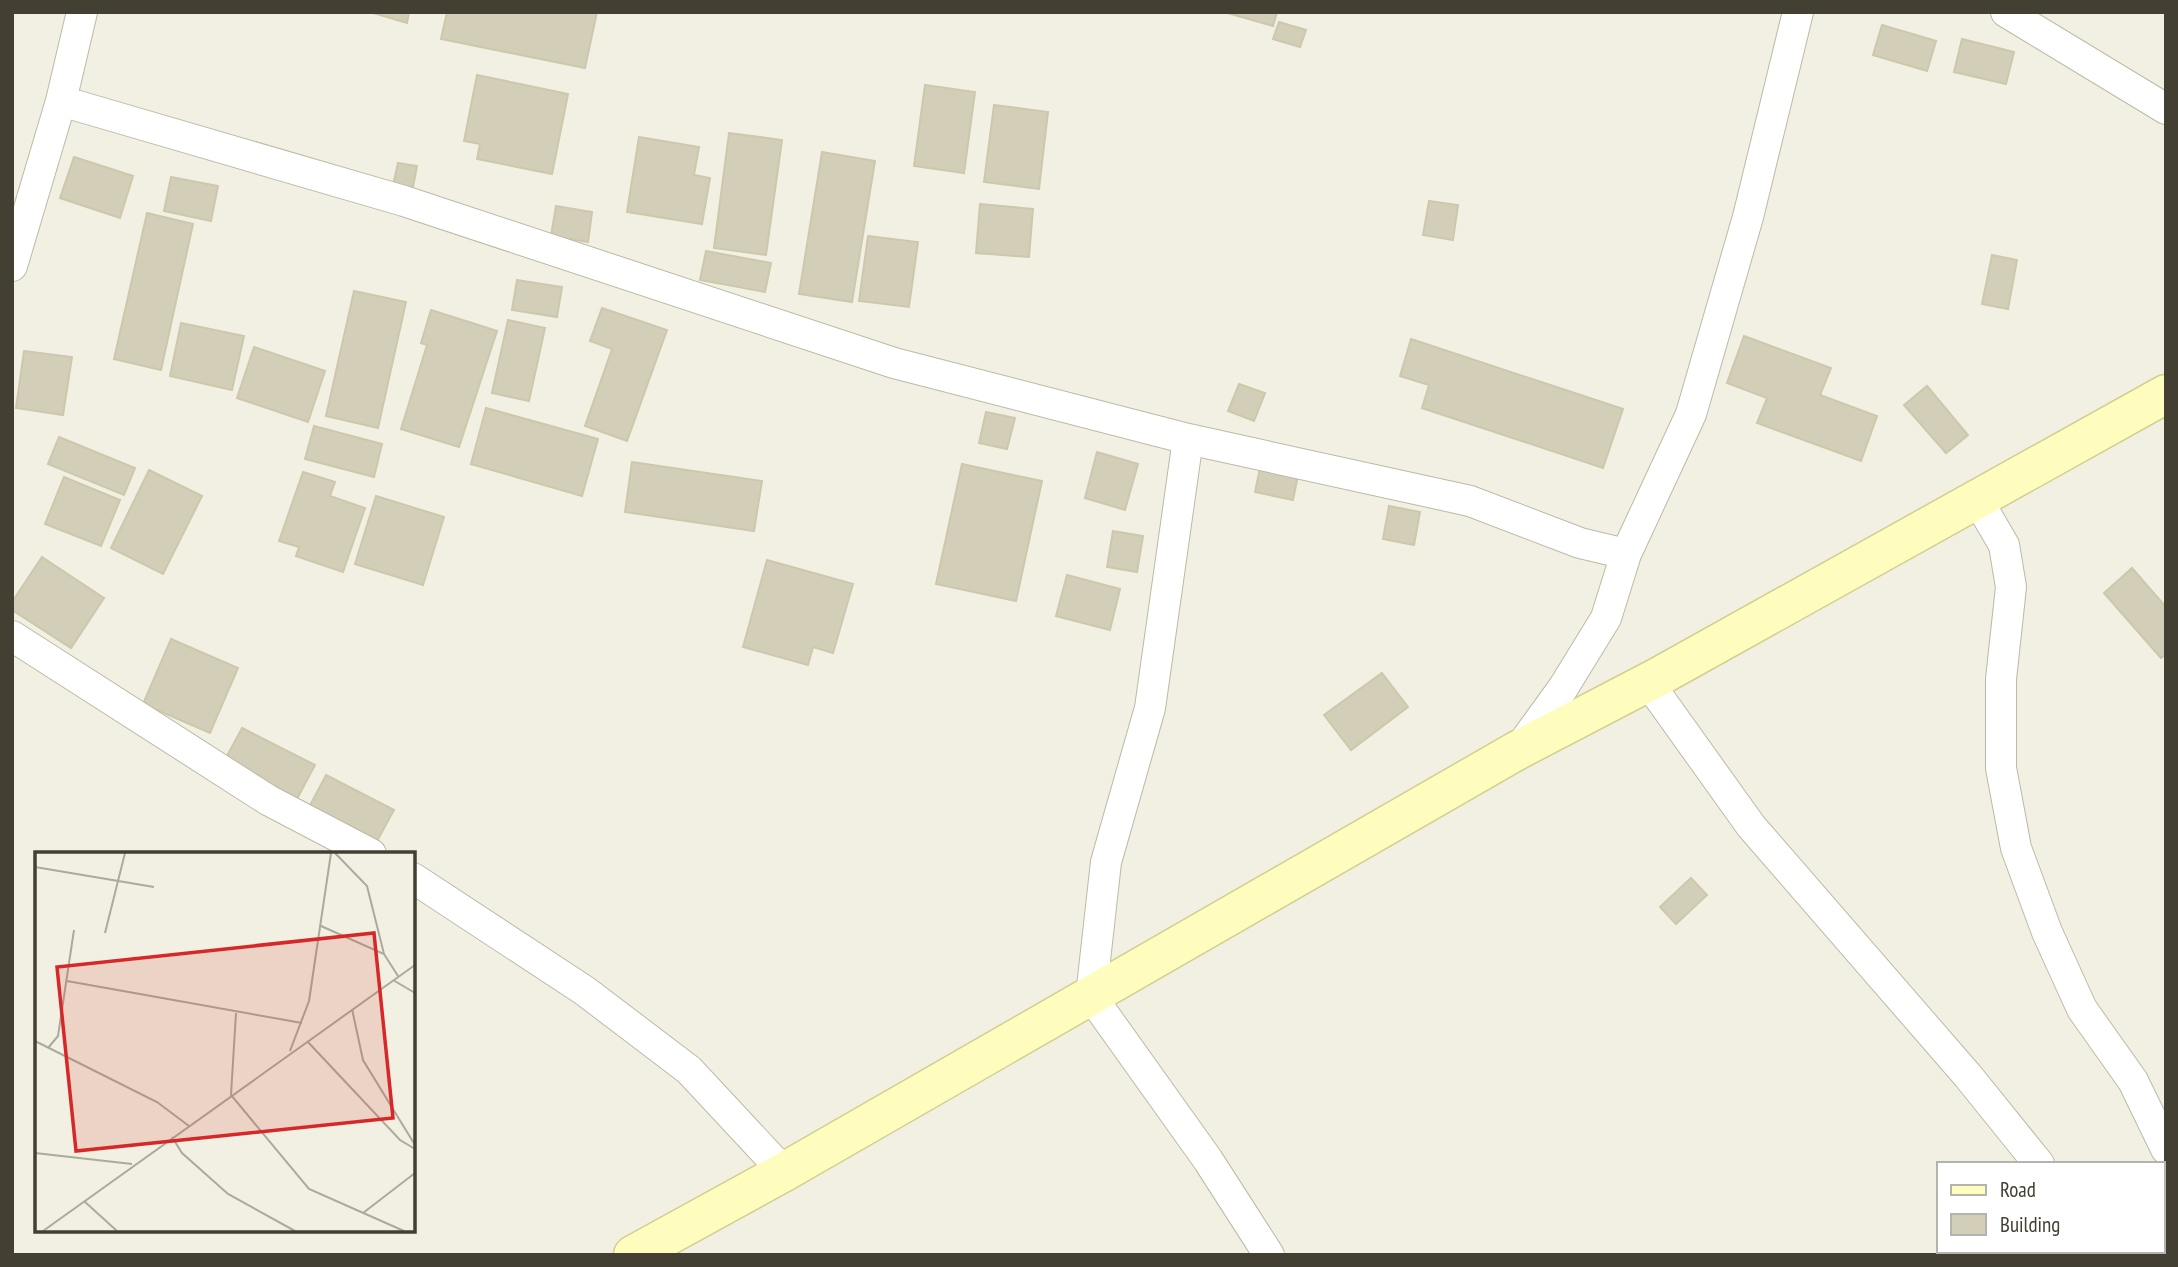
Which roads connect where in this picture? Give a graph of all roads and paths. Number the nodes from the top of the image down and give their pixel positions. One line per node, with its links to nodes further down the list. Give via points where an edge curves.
1 (82, 12): 4 (street)
2 (1798, 12): 10 (street, via 1748,217 1691,414)
3 (2006, 12): 5 (street)
4 (61, 101): 6 (street); 8 (street, via 404,201 894,363)
5 (2166, 109)
6 (12, 266)
7 (2166, 394): 9 (street)
8 (1188, 439): 10 (street, via 1470,501 1580,543); 16 (street, via 1150,708 1106,862)
9 (1978, 499): 12 (street); 17 (street, via 2004,545 2011,587 2001,680 2001,768 2017,848 2081,1009 2133,1081)
10 (1626, 554): 13 (street, via 1606,618)
11 (12, 636): 14 (street, via 268,800)
12 (1648, 682): 13 (street); 18 (street, via 1751,826)
13 (1518, 750): 16 (street)
14 (367, 852)
15 (415, 879): 19 (street, via 584,991 689,1070)
16 (1091, 996): 19 (street); 21 (street, via 1208,1160)
17 (2166, 1149)
18 (2037, 1162)
19 (785, 1172): 20 (street)
20 (654, 1249)
21 (1269, 1255)

